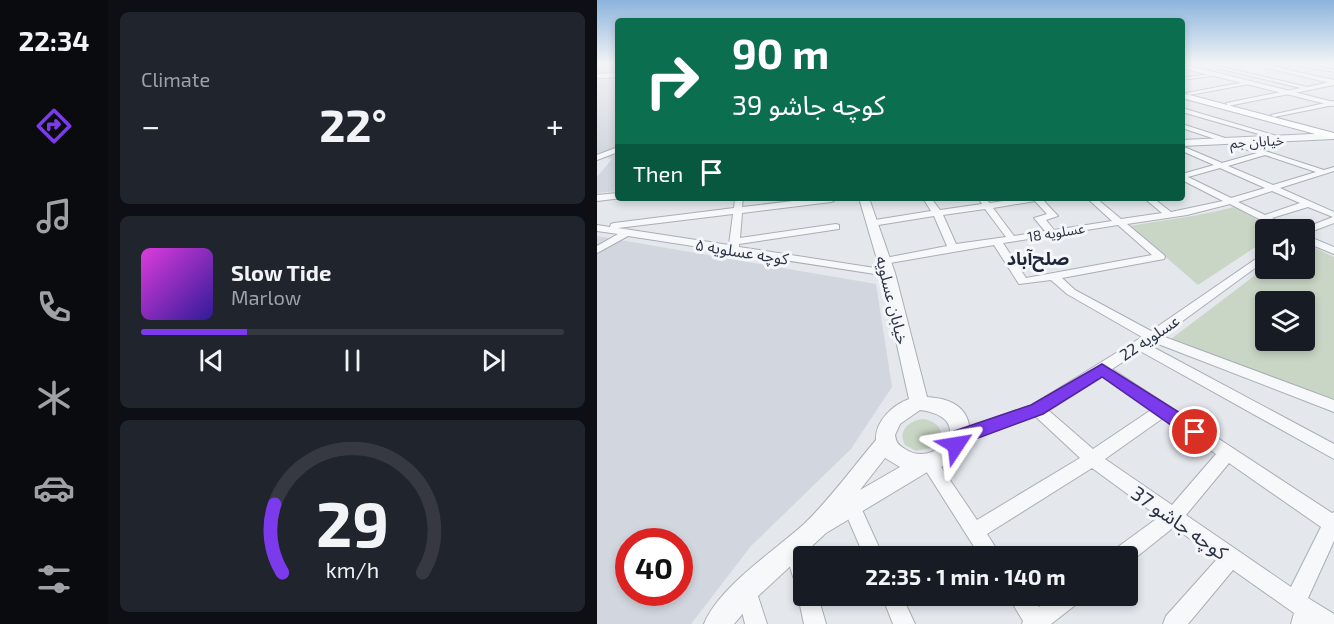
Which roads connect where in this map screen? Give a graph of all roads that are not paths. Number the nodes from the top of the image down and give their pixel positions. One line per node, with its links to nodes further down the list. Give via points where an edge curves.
1 (1185, 93): 5 (main road)
2 (1185, 93): 10 (main road)
3 (1282, 93): 5 (street)
4 (1292, 93): 6 (street)
5 (1228, 104): 8 (main road)
6 (1333, 104): 8 (street)
7 (1185, 111): 11 (street)
8 (1274, 116): 10 (main road)
9 (1185, 127): 12 (street)
10 (1334, 135): 11 (street, خیابان جم)
11 (1285, 140): 12 (street, خیابان جم)
12 (1231, 142): 13 (street, خیابان جم); 16 (street)
13 (1185, 143)
14 (615, 150): 17 (street)
15 (1185, 150): 18 (street)
16 (1265, 153): 18 (street); 20 (street)
17 (597, 158)
18 (1221, 166): 21 (street); 23 (street)
19 (1334, 170): 20 (street, عسلویه 18)
20 (1323, 172): 23 (street, عسلویه 18)
21 (1185, 176)
22 (1185, 179): 34 (street)
23 (1272, 188): 34 (street, عسلویه 18); 35 (street)
24 (615, 196): 25 (street)
25 (597, 198)
26 (738, 201): 36 (street)
27 (814, 201): 36 (street)
28 (865, 201): 42 (street, خیابان عسلویه)
29 (929, 201): 37 (street)
30 (1040, 201): 48 (street, via 1053,216 1039,218)
31 (1094, 201): 43 (street)
32 (1152, 201): 38 (street)
33 (985, 202): 37 (street); 49 (street)
34 (1228, 202): 38 (street, عسلویه 18); 40 (street)
35 (1307, 204): 39 (street); 40 (street)
36 (737, 210): 46 (street); 52 (street)
37 (937, 213): 42 (street); 53 (street)
38 (1170, 215): 43 (street, عسلویه 18)
39 (1334, 215)
40 (1264, 218)
41 (1334, 220): 45 (street)
42 (872, 223): 57 (street, خیابان عسلویه)
43 (1118, 223): 48 (street, عسلویه 18); 58 (street, via 1160,257)
44 (836, 227): 52 (street)
45 (1315, 227)
46 (598, 228): 47 (street, کوچه عسلویه ۵)
47 (628, 232): 52 (street, کوچه عسلویه ۵); 54 (street)
48 (1052, 233): 49 (street, عسلویه 18)
49 (1012, 239): 50 (street, عسلویه 18)
50 (997, 242): 53 (street, عسلویه 18); 58 (street, via 1023,282)
51 (1315, 242): 55 (street)
52 (734, 246): 57 (street, کوچه عسلویه ۵)
53 (953, 248): 57 (street, عسلویه 18)
54 (597, 250)
55 (1333, 250)
56 (1255, 263): 59 (street, عسلویه 22)
57 (886, 267): 61 (street, خیابان عسلویه)
58 (1053, 276): 59 (street)
59 (1145, 340): 60 (street, عسلویه 22); 62 (street); 67 (street)
60 (1102, 369): 63 (street, عسلویه 22); 64 (street)
61 (919, 403): 65 (street, via 941,405 950,411 960,427); 66 (street, via 908,406 890,421)
62 (1334, 406)
63 (1037, 410): 65 (street, عسلویه 22); 69 (street, کوچه جاشو 37)
64 (1162, 410): 68 (street); 69 (street)
65 (960, 437): 70 (street, via 949,453)
66 (887, 441): 70 (street, via 900,458); 74 (street)
67 (1334, 452)
68 (1227, 453): 72 (street); 73 (street)
69 (1092, 459): 72 (street, کوچه جاشو 37); 75 (street)
70 (927, 463): 71 (street); 75 (street)
71 (852, 507): 74 (street); 77 (street)
72 (1173, 517): 79 (street); 81 (street, کوچه جاشو 37)
73 (1333, 523): 87 (street)
74 (814, 530): 76 (street)
75 (973, 532): 78 (street)
76 (797, 546)
77 (870, 546)
78 (984, 546)
79 (1135, 546)
80 (793, 550): 82 (street)
81 (1231, 558): 87 (street, کوچه جاشو 37); 93 (street)
82 (747, 589): 89 (street); 90 (street)
83 (810, 606): 91 (street)
84 (896, 606): 92 (street)
85 (1024, 606): 88 (street)
86 (1058, 606): 88 (street)
87 (1301, 612): 94 (street, کوچه جاشو 37)
88 (1035, 623)
89 (717, 624)
90 (756, 624)
91 (815, 624)
92 (904, 624)
93 (1174, 624)
94 (1330, 624)

